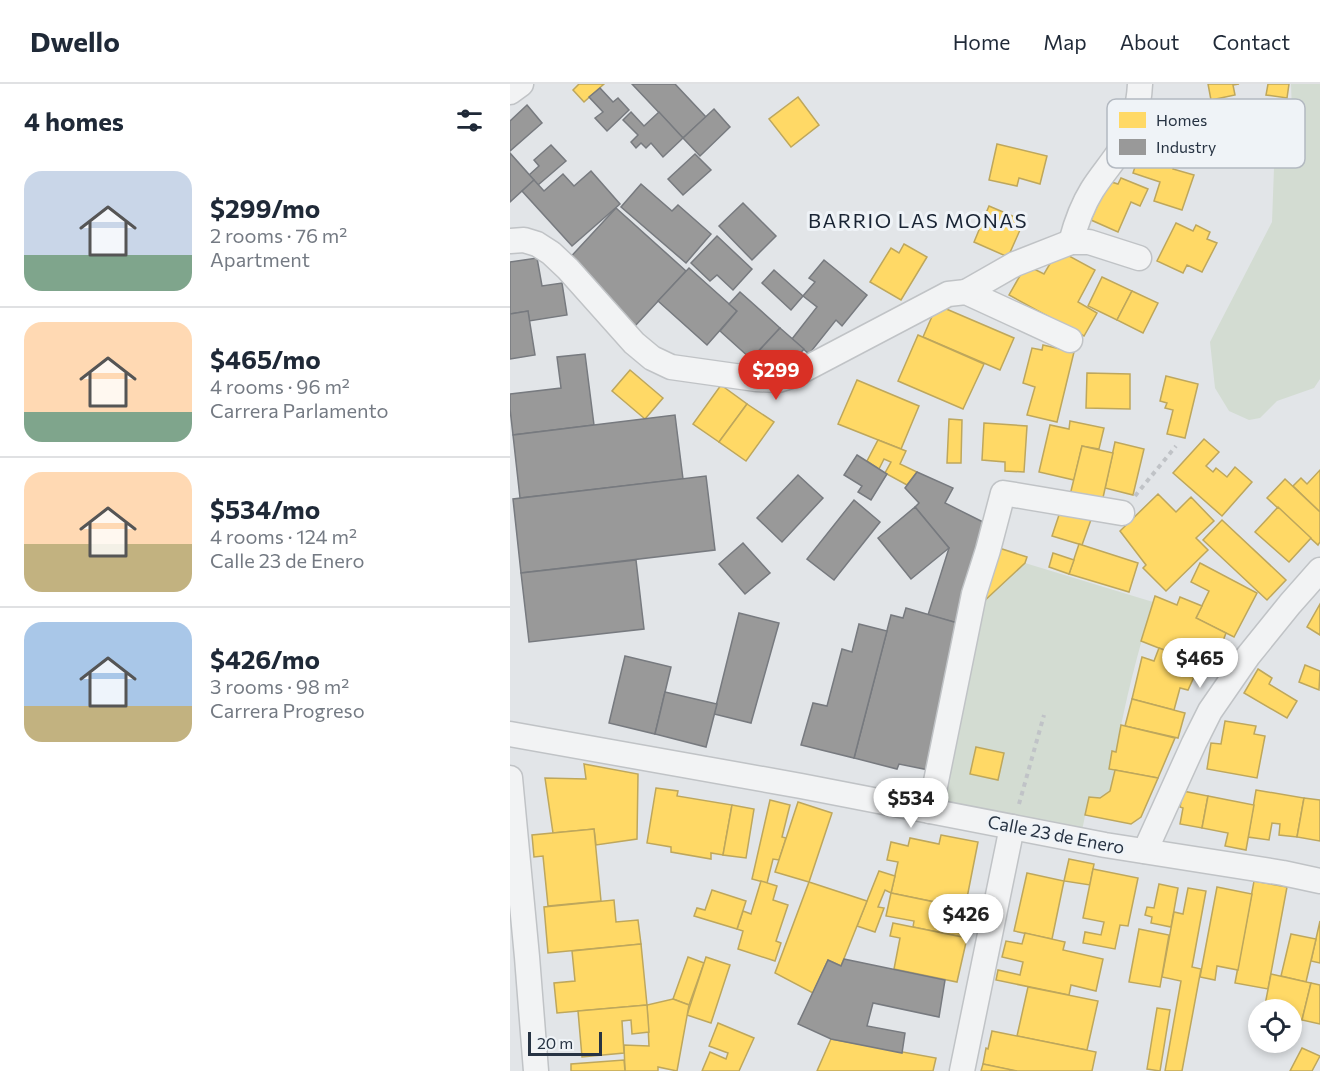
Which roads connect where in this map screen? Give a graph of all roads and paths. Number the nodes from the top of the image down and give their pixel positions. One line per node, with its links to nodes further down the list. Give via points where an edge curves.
1 (520, 84): 3 (street)
2 (1140, 84): 4 (street)
3 (510, 92)
4 (1138, 99)
5 (1107, 167): 7 (street, via 1076,221)
6 (510, 241): 9 (street, via 524,240 551,253 652,358 671,367 756,379 778,380 794,375 948,294)
7 (1071, 242): 8 (street, via 1089,242); 9 (street, via 1015,264)
8 (1139, 258)
9 (966, 292): 10 (street)
10 (1070, 340)
11 (1176, 446): 12 (path)
12 (1122, 513): 17 (street, via 1003,493 974,594)
13 (1320, 570): 19 (street, via 1248,656 1210,711)
14 (1044, 715): 18 (path)
15 (510, 734): 17 (street, Calle 23 de Enero)
16 (510, 778): 21 (street)
17 (930, 811): 18 (street, Calle 23 de Enero)
18 (1012, 827): 19 (street, Calle 23 de Enero); 23 (street)
19 (1145, 851): 20 (street, Calle 23 de Enero)
20 (1320, 881)
21 (519, 958): 22 (street)
22 (536, 1071)
23 (962, 1071)

